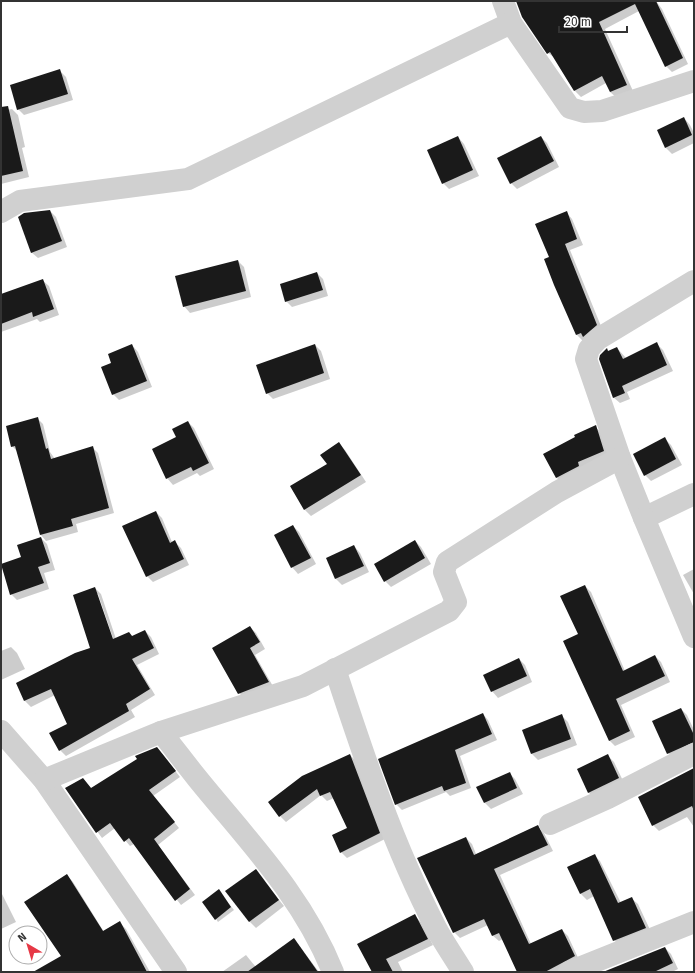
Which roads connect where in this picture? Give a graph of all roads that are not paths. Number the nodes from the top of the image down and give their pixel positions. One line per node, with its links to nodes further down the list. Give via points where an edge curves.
1 (503, 1): 2 (street)
2 (511, 23): 3 (street, via 570,108 584,112 602,111); 4 (street, via 188,179 20,201)
3 (694, 81)
4 (1, 212)
5 (694, 281): 6 (street, via 598,339 589,349 586,359)
6 (620, 458): 8 (street); 10 (street, via 557,492 447,562 444,572 456,602 449,611)
7 (694, 494): 8 (street)
8 (644, 518): 9 (street)
9 (694, 638)
10 (335, 669): 12 (street, via 303,686); 19 (street, via 367,764 403,858 436,929)
11 (1, 731): 14 (street)
12 (161, 732): 14 (street); 18 (street, via 253,843 291,894 323,946)
13 (694, 754): 15 (street)
14 (44, 780): 17 (street)
15 (550, 824)
16 (694, 922): 20 (street)
17 (176, 972)
18 (333, 972)
19 (463, 972)
20 (569, 972)

